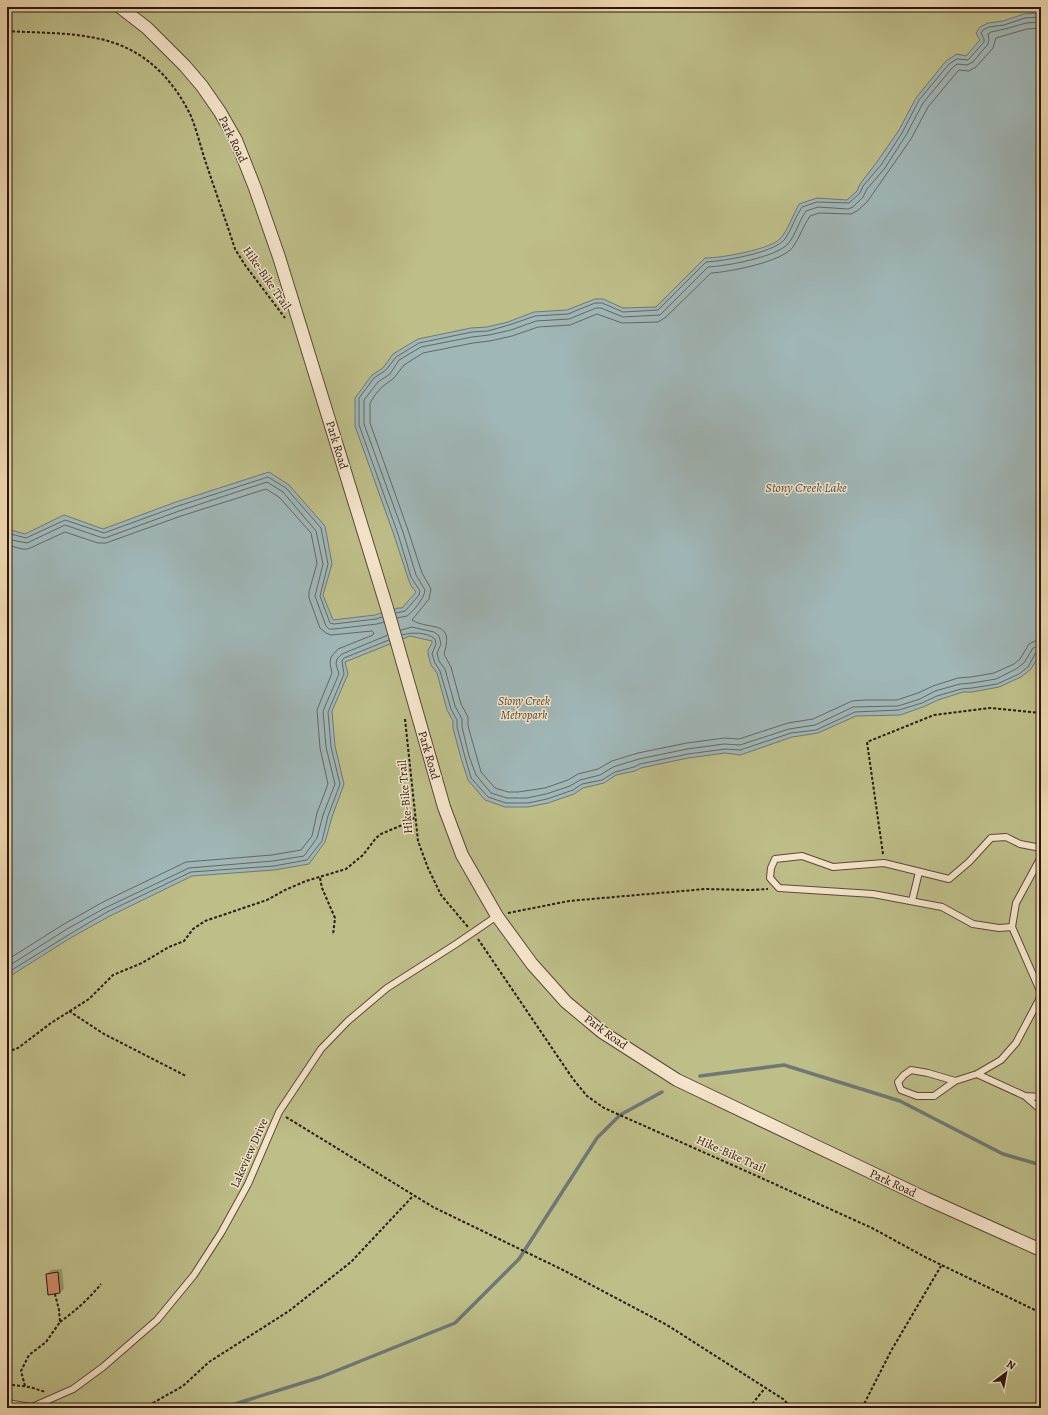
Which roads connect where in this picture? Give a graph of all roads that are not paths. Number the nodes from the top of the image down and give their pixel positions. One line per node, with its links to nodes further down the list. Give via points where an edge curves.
1 (120, 7): 6 (street, Park Road, via 147,28 186,66 220,112 236,140 279,257 388,608 444,807 462,855)
2 (1041, 848): 4 (lane, via 1020,844 1006,837 991,838 949,879)
3 (1041, 856): 7 (lane, via 1016,903)
4 (918, 872): 5 (lane); 5 (lane, via 884,863 832,867 802,856 775,859 771,868 770,878 779,888 873,894)
5 (912, 901): 7 (lane, via 942,907 973,924)
6 (497, 916): 14 (street, Park Road, via 532,964 566,1002 602,1032 677,1080 927,1199); 17 (lane, Lakeview Drive, via 386,988 321,1049 279,1112 248,1184 194,1275 157,1320 103,1367 73,1389)
7 (1012, 927): 8 (lane)
8 (1041, 995): 9 (lane, via 1016,1043 1001,1060)
9 (977, 1074): 10 (lane); 11 (lane)
10 (955, 1081): 10 (lane, via 911,1070 898,1082 901,1090 918,1096 934,1096)
11 (1025, 1096): 12 (lane); 13 (lane)
12 (1041, 1097)
13 (1041, 1110)
14 (1041, 1250)
15 (7, 1400): 16 (lane, Lakeview Drive)
16 (15, 1406): 17 (lane, Lakeview Drive)
17 (31, 1408)

